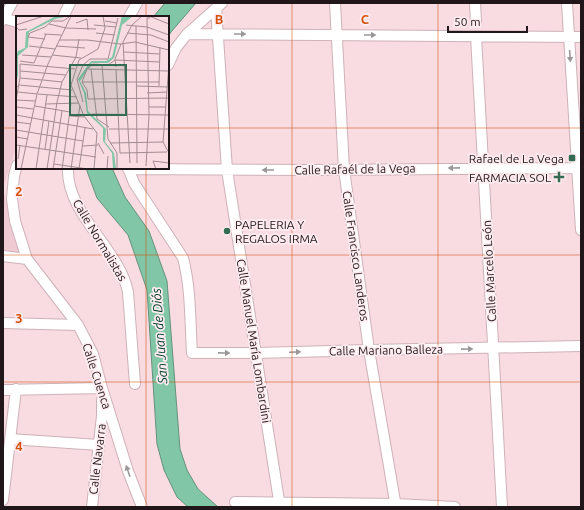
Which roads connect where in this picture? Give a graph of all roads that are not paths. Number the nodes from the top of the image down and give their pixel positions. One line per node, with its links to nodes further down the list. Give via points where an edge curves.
1 (12, 3): 10 (street)
2 (70, 3): 8 (street)
3 (137, 3): 9 (street)
4 (336, 3): 15 (street, Calle Francisco Landeros)
5 (475, 3): 11 (street)
6 (567, 3): 17 (street)
7 (219, 6): 13 (street); 14 (street, Calle Manuel María Lombardini)
8 (64, 16)
9 (130, 16)
10 (3, 19): 12 (street)
11 (476, 21)
12 (16, 22)
13 (187, 34): 14 (street); 19 (street)
14 (218, 34): 15 (street, one-way to 15); 26 (street, Calle Manuel María Lombardini)
15 (337, 35): 16 (street, one-way to 16); 25 (street, Calle Francisco Landeros)
16 (476, 36): 17 (street); 20 (street, Calle Marcelo León)
17 (569, 36): 18 (street); 21 (street, one-way to 21)
18 (581, 37)
19 (169, 63)
20 (484, 168): 21 (street, Calle Rafaél de la Vega); 25 (street, Calle Rafaél de la Vega, one-way to 25); 33 (street, Calle Marcelo León)
21 (579, 168): 27 (street)
22 (16, 169): 29 (street, via 12,199 15,221)
23 (68, 169): 36 (street, Calle Normalistas, via 70,189 76,204 126,281)
24 (128, 169): 26 (street, Calle Rafaél de la Vega); 35 (street, Calle Mariano Balleza, one-way to 35, via 134,183 183,258 188,289 192,353)
25 (344, 169): 26 (street, Calle Rafaél de la Vega, one-way to 26); 34 (street, Calle Francisco Landeros)
26 (228, 170): 35 (street, Calle Manuel María Lombardini)
27 (581, 230)
28 (3, 256): 29 (street)
29 (27, 259): 31 (street, Calle Cuenca)
30 (3, 323): 31 (street)
31 (78, 325): 37 (street, Calle Cuenca, via 92,354)
32 (581, 346): 33 (street, Calle Mariano Balleza)
33 (494, 348): 34 (street, Calle Mariano Balleza, one-way to 33); 50 (street, Calle Marcelo León)
34 (369, 350): 35 (street, Calle Mariano Balleza, one-way to 34); 46 (street, Calle Francisco Landeros)
35 (256, 353): 45 (street, Calle Manuel María Lombardini)
36 (135, 384)
37 (102, 388): 38 (street); 41 (street, Calle Navarra); 48 (street, Calle Cuenca, one-way to 37)
38 (16, 389): 39 (street); 40 (street)
39 (3, 390)
40 (10, 438): 41 (street); 42 (street)
41 (99, 446): 47 (street, Calle Navarra)
42 (4, 486): 43 (street)
43 (3, 500)
44 (235, 502): 45 (street)
45 (279, 505): 46 (street)
46 (396, 506): 49 (street)
47 (92, 507)
48 (142, 507)
49 (455, 507)
50 (502, 507)

